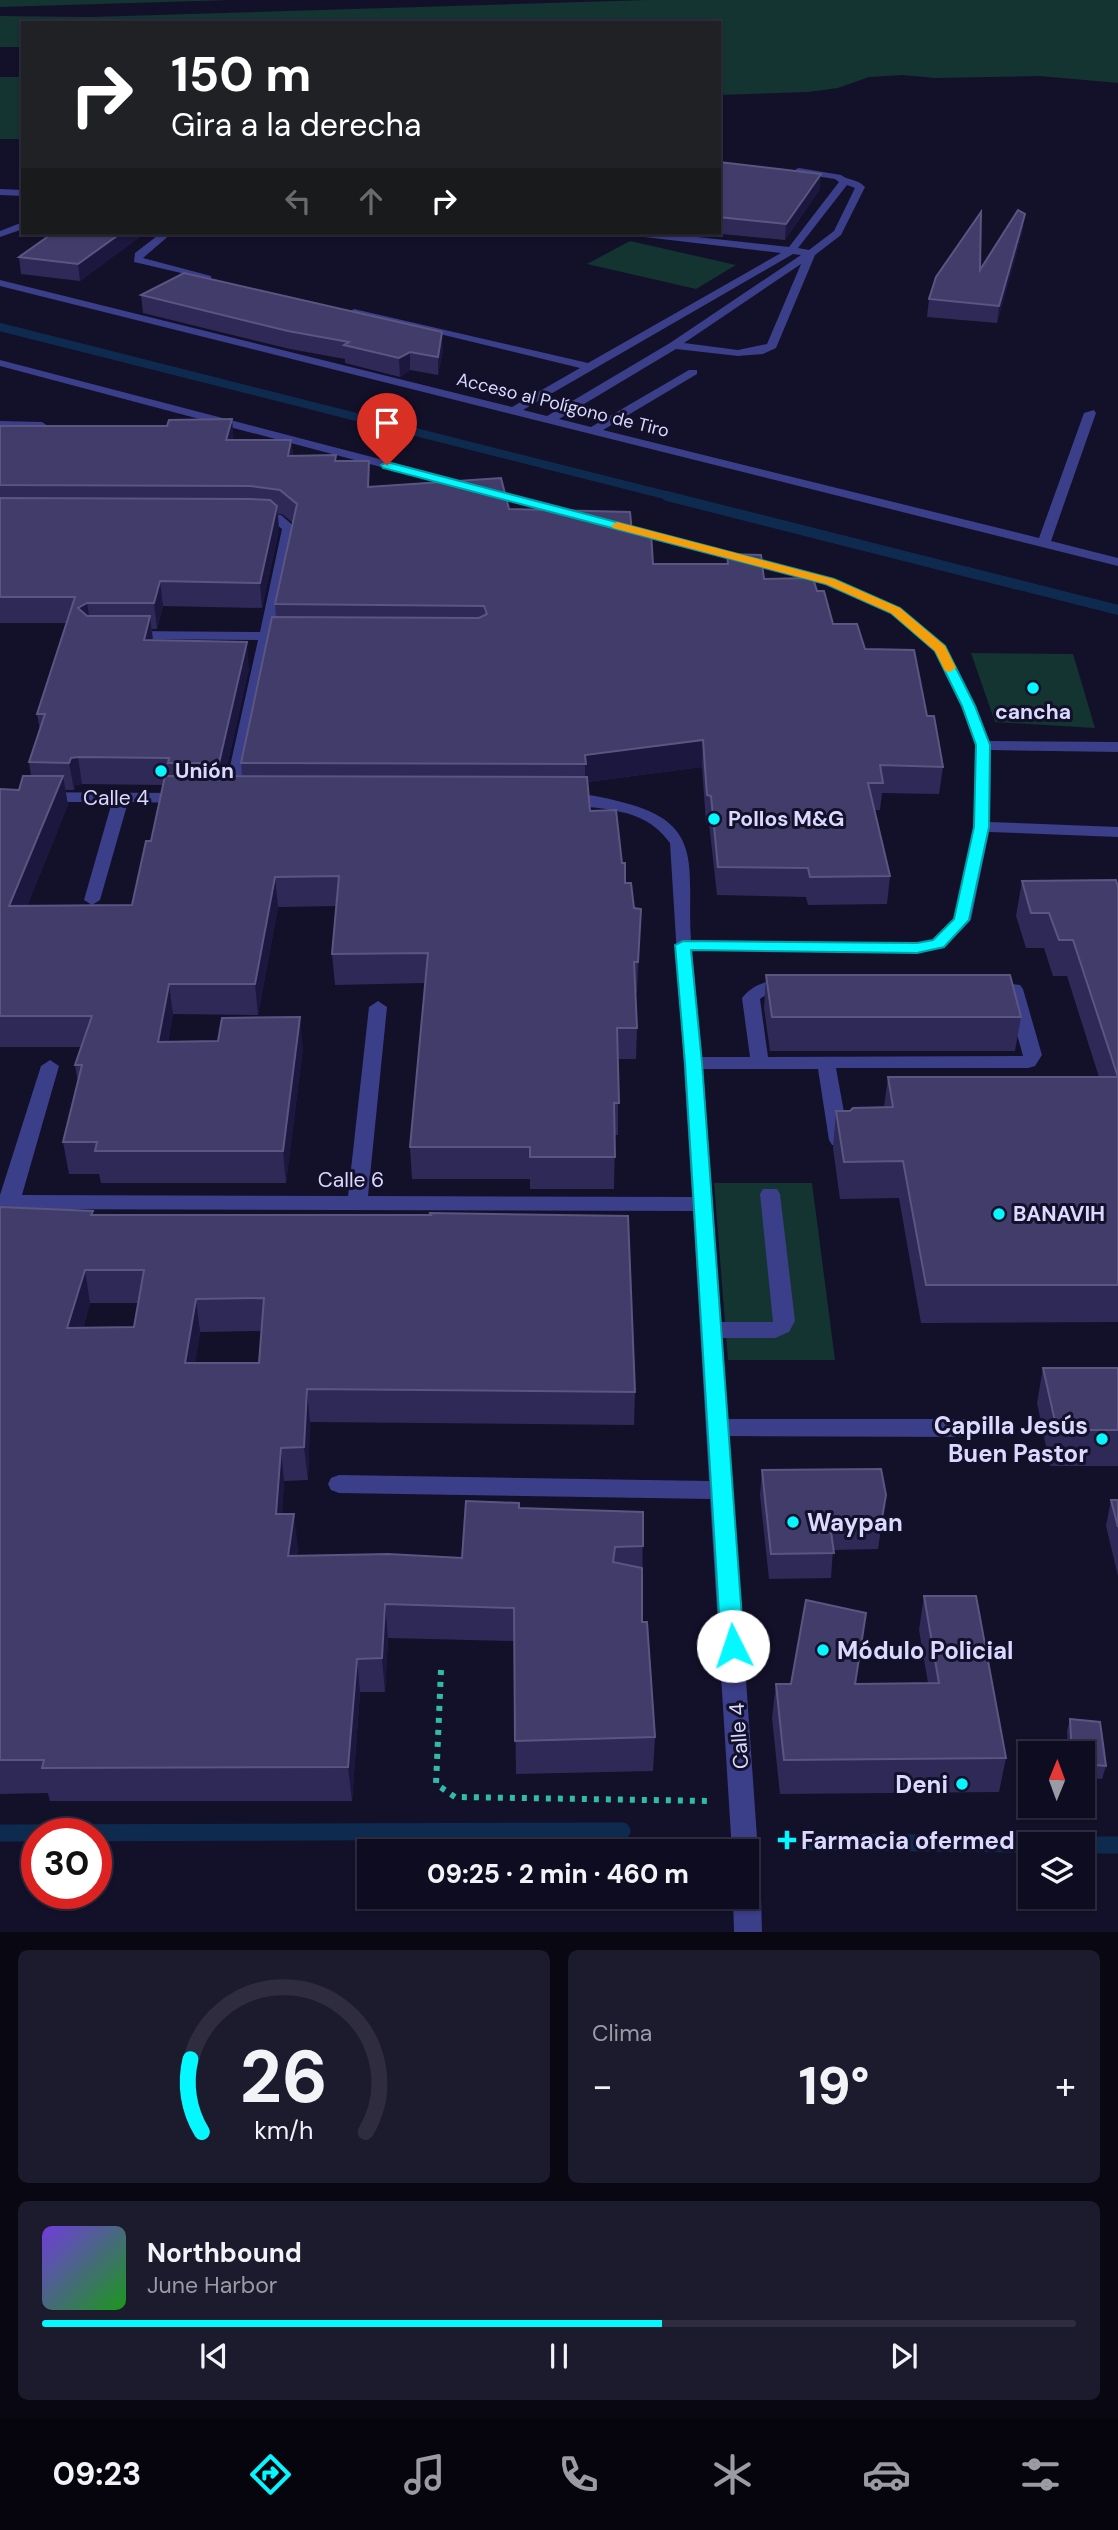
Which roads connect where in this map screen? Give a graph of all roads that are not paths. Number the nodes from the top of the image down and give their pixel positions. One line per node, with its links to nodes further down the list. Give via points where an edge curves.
1 (794, 171): 2 (street)
2 (844, 181): 9 (street); 10 (street, via 860,187 838,236)
3 (0, 192): 4 (street)
4 (21, 193)
5 (21, 226): 6 (street)
6 (0, 234)
7 (164, 235): 11 (street, via 138,260)
8 (653, 235): 9 (street)
9 (791, 251): 10 (street); 16 (street)
10 (811, 253): 14 (street); 14 (street, via 772,346 764,352)
11 (218, 281)
12 (0, 283): 18 (street, Acceso al Polígono de Tiro)
13 (338, 308): 16 (street)
14 (674, 345): 20 (street)
15 (0, 363): 30 (street, via 830,582 896,611 940,649)
16 (591, 367): 18 (street)
17 (693, 372): 23 (street)
18 (515, 410): 20 (street, Acceso al Polígono de Tiro)
19 (1090, 413): 25 (street)
20 (547, 421): 23 (street, Acceso al Polígono de Tiro)
21 (0, 425): 22 (street)
22 (54, 426)
23 (594, 430): 25 (street, Acceso al Polígono de Tiro)
24 (238, 517): 28 (street, via 276,519 289,528)
25 (1043, 544): 26 (street, Acceso al Polígono de Tiro)
26 (1118, 562)
27 (118, 635): 28 (street)
28 (267, 636): 29 (street); 33 (street, Calle 4, via 224,798)
29 (293, 636)
30 (983, 745): 31 (street); 35 (street)
31 (1118, 747)
32 (0, 797): 33 (street, Calle 4)
33 (121, 798): 37 (street)
34 (552, 799): 38 (street, Calle 4, via 616,803 663,826 678,844)
35 (982, 827): 36 (street); 38 (street, via 962,920 938,944 917,948)
36 (1118, 832)
37 (92, 900)
38 (683, 945): 42 (street, Calle 4)
39 (812, 986): 43 (street, via 770,986 757,990 751,998)
40 (978, 986): 44 (street, via 1013,989 1033,1055 1028,1062)
41 (378, 1007): 49 (street)
42 (694, 1063): 43 (street); 50 (street, Calle 4)
43 (760, 1063): 44 (street)
44 (826, 1063): 46 (street)
45 (50, 1066): 48 (street)
46 (839, 1140)
47 (770, 1194): 51 (street, via 782,1327)
48 (5, 1202): 49 (street, Calle 6)
49 (357, 1203): 50 (street, Calle 6)
50 (702, 1204): 51 (street, Calle 4)
51 (711, 1330): 52 (street, Calle 4)
52 (718, 1427): 53 (street); 55 (street, Calle 4)
53 (968, 1428)
54 (339, 1484): 55 (street)
55 (722, 1490): 56 (street, Calle 4)
56 (744, 1839)
57 (747, 1909): 58 (street)
58 (748, 1931)

